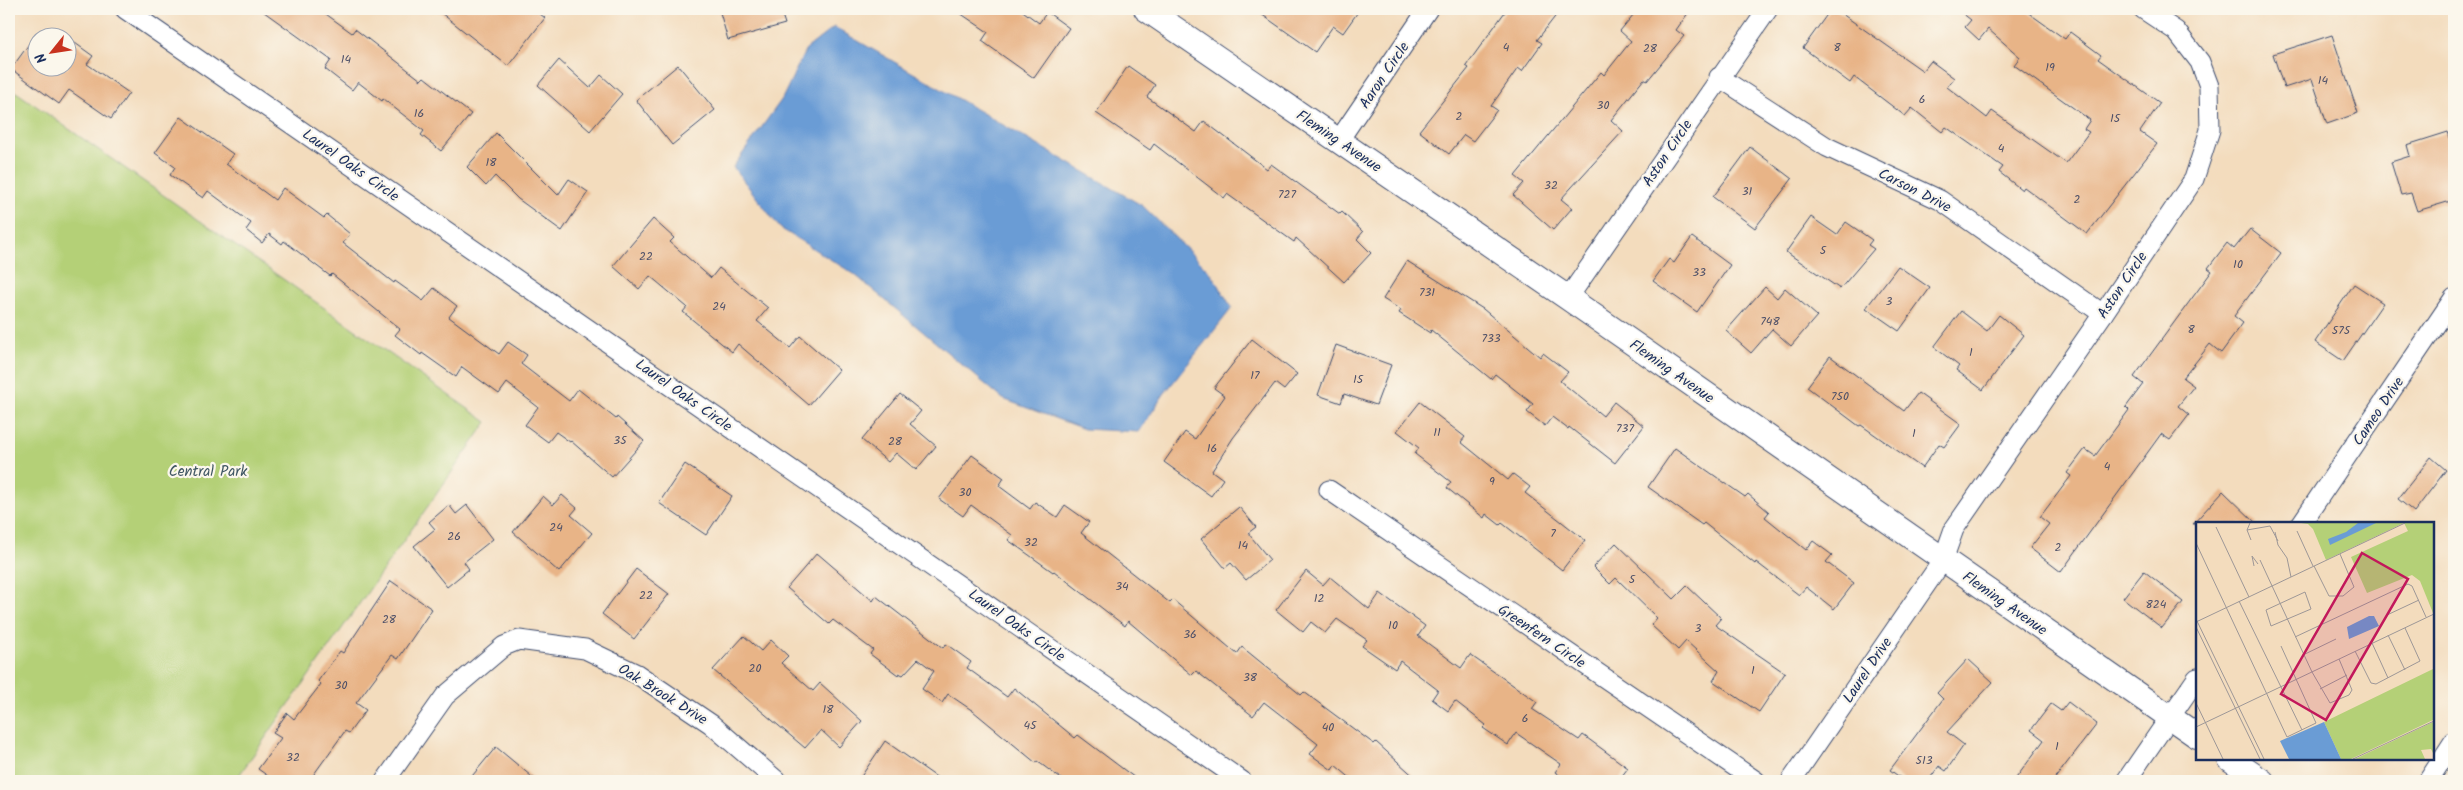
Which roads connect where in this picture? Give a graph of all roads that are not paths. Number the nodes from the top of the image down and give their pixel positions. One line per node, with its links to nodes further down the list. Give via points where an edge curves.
1 (125, 9): 21 (street, Laurel Oaks Circle)
2 (1146, 9): 7 (street, Fleming Avenue)
3 (1428, 9): 7 (street, Aaron Circle)
4 (1768, 9): 6 (street, Aston Circle)
5 (2143, 9): 10 (street, Aston Circle, via 2176,31 2200,62 2209,86 2210,130 2194,179)
6 (1719, 77): 8 (street, Aston Circle); 10 (street, Carson Drive, via 1827,147 1940,200)
7 (1339, 140): 8 (street, Fleming Avenue)
8 (1568, 298): 13 (street, Fleming Avenue)
9 (2454, 298): 12 (street, Cameo Drive)
10 (2103, 314): 13 (street, Aston Circle, via 1954,529)
11 (1329, 490): 22 (street, Greenfern Circle)
12 (2302, 522)
13 (1943, 560): 15 (street, Fleming Avenue); 23 (street, Laurel Drive)
14 (2196, 679): 15 (street)
15 (2170, 718): 16 (street, Fleming Avenue); 24 (street)
16 (2196, 735)
17 (2454, 742): 26 (street)
18 (2231, 760): 25 (street)
19 (385, 781): 20 (street, Oak Brook Drive, via 445,696 504,646 520,640 584,649 637,674 711,724)
20 (777, 781)
21 (1242, 781)
22 (1756, 781)
23 (1791, 781)
24 (2126, 781)
25 (2262, 781)
26 (2428, 781)

